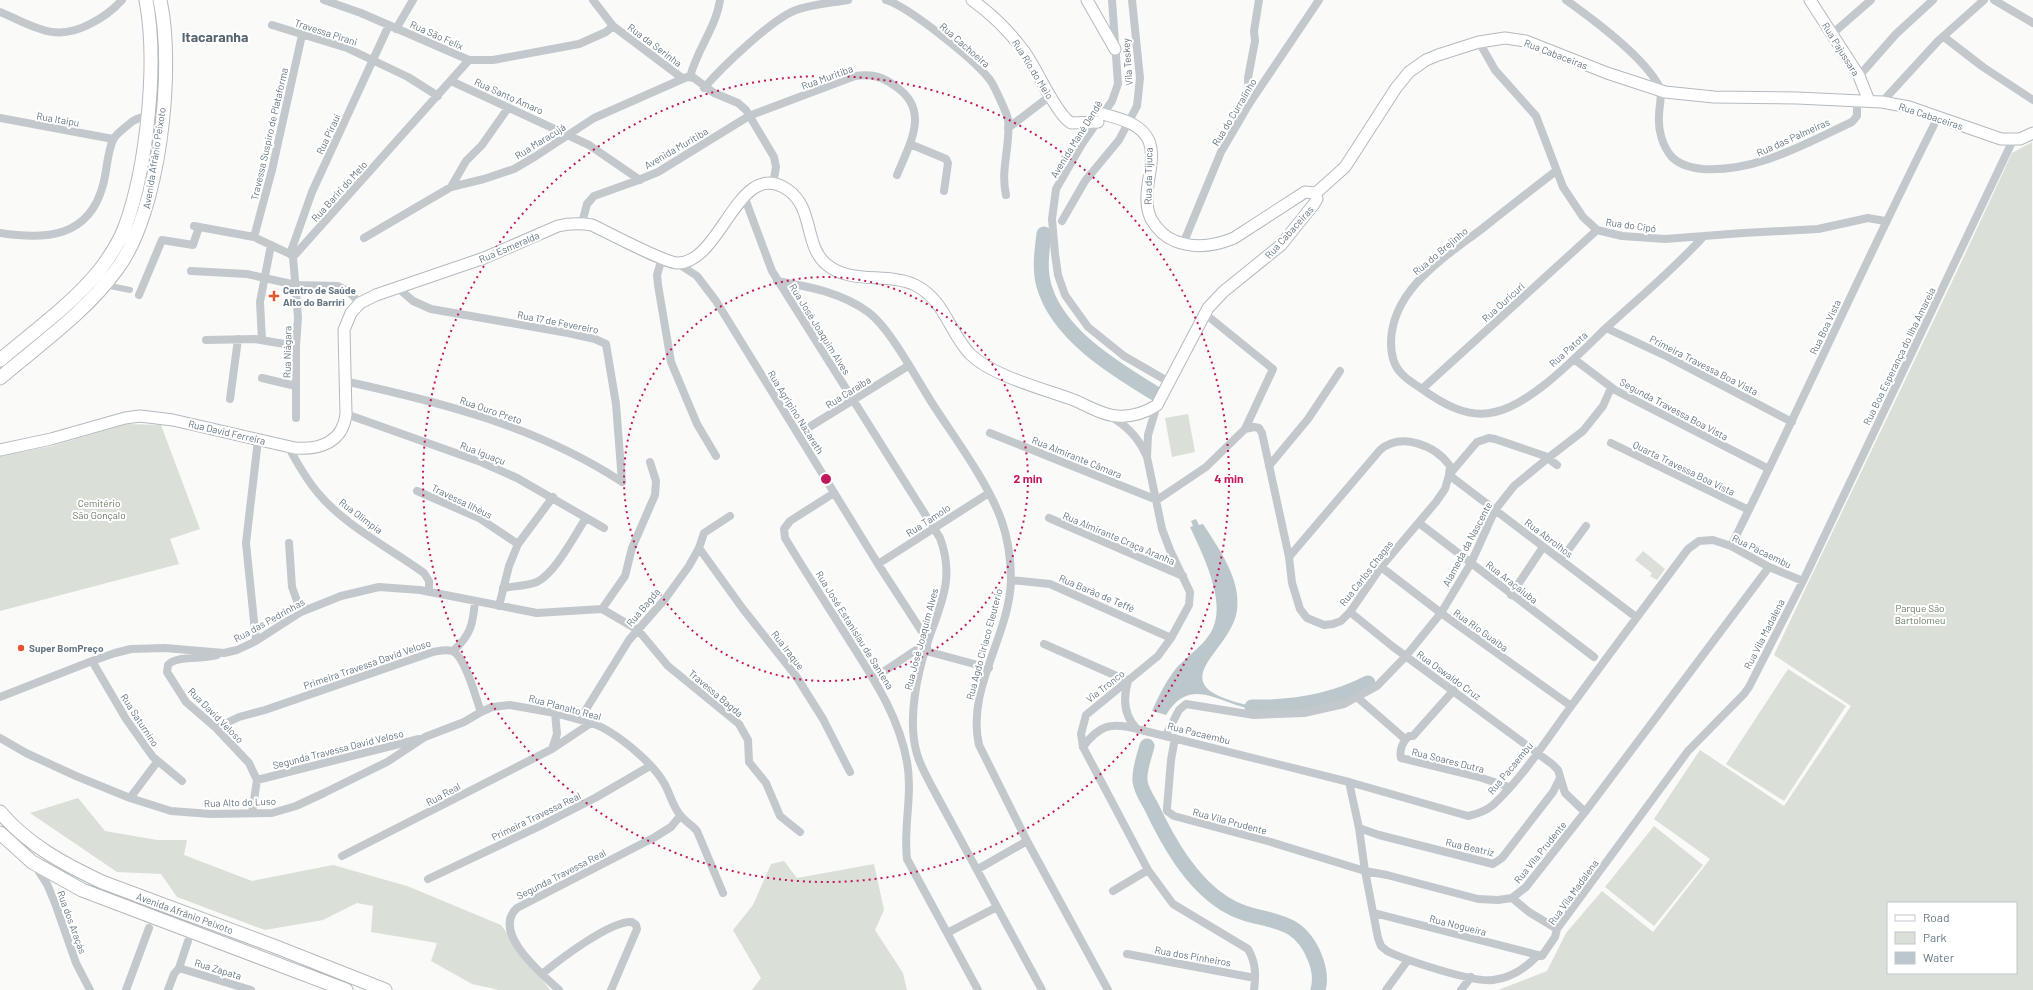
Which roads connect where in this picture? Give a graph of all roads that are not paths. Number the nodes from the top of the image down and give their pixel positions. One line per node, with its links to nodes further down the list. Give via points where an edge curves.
1 (122, 0): 23 (street, via 98,20 80,30 64,34 46,31)
2 (146, 0): 50 (main road, Avenida Afrânio Peixoto, via 151,38)
3 (160, 0): 24 (main road, Avenida Afrânio Peixoto)
4 (166, 0): 24 (street)
5 (324, 0): 28 (street, Rua São Felix)
6 (413, 0): 28 (street, Rua Pirauí)
7 (593, 0): 27 (street, Rua da Serinha)
8 (720, 0): 37 (street, via 714,24)
9 (848, 0): 39 (street, via 808,6 784,16)
10 (886, 0): 55 (street, Rua Cachoeira, via 911,12 984,73 995,88 1008,118)
11 (972, 0): 42 (main road, Rua Rio do Meio, via 1014,38)
12 (1087, 0): 33 (main road)
13 (1112, 0): 33 (street, Avenida Mané Dendê)
14 (1132, 0): 54 (street, Vila Teskey, via 1140,78 1137,106)
15 (1259, 0): 47 (street, via 1248,78)
16 (1319, 0): 47 (street, Rua do Curralinho)
17 (1810, 0): 29 (main road, Rua Pajussara)
18 (1871, 0): 29 (street)
19 (1933, 0): 36 (street, via 1896,34)
20 (1984, 0): 31 (street)
21 (1994, 0): 25 (street)
22 (1568, 1): 40 (street, via 1628,51 1646,69)
23 (0, 14)
24 (163, 17): 86 (main road, Avenida Afrânio Peixoto, via 165,79 151,188 138,234 118,269)
25 (2033, 23)
26 (272, 25): 30 (street, Travessa Pirani)
27 (613, 26): 34 (street, Rua São Felix, via 597,37 579,44 493,60); 37 (street, Rua da Serinha)
28 (392, 27): 34 (street, Rua São Felix); 35 (street, Rua Pirauí)
29 (1832, 34): 36 (main road, Rua Pajussara)
30 (302, 35): 35 (street, Travessa Pirani, via 347,48); 76 (street, Travessa Suspiro de Plataforma, via 272,170)
31 (1944, 37): 43 (street); 46 (street)
32 (1479, 42): 40 (main road, Rua Cabaceiras, via 1505,38 1526,41); 61 (street, Rua do Cipó, via 1495,70 1536,116); 67 (main road, Rua Cabaceiras, via 1426,60 1409,72 1345,167)
33 (1115, 48): 53 (street, Avenida Mané Dendê, via 1118,84 1112,101)
34 (469, 60): 38 (street, Rua Bariri do Melo)
35 (373, 61): 41 (street, Travessa Pirani, via 408,77); 80 (street, Rua Pirauí, via 312,192)
36 (1859, 76): 45 (main road, Rua Pajussara)
37 (686, 77): 39 (street, Rua da Serinha); 57 (street, Rua Maracujá, via 605,113)
38 (451, 81): 41 (street, Rua Bariri do Melo); 48 (street, Rua Santo Amaro)
39 (704, 88): 49 (street, Rua da Serinha, via 743,106)
40 (1661, 91): 44 (main road, Rua Cabaceiras, via 1714,97); 44 (street, Rua das Palmeiras, via 1660,134 1671,156 1681,164 1707,169 1749,166 1770,160 1852,122 1857,116)
41 (438, 96): 80 (street, Rua Bariri do Melo)
42 (1050, 96): 53 (main road, Rua Rio do Meio, via 1062,115 1071,123); 55 (street)
43 (2033, 100)
44 (1857, 101): 45 (main road, Rua Cabaceiras)
45 (1869, 101): 46 (main road, Rua Cabaceiras)
46 (1882, 102): 51 (main road, Rua Cabaceiras, via 1909,107)
47 (1249, 104): 78 (street, Rua do Curralinho, via 1221,152)
48 (508, 108): 57 (street, Rua Santo Amaro); 65 (street, via 482,145 466,161)
49 (748, 116): 60 (street, Rua Muritiba, via 855,76 867,74 878,76 898,87 913,103 915,121); 63 (street, Avenida Muritiba, via 658,172); 64 (street, Rua da Serinha, via 774,157 776,167)
50 (147, 117): 58 (street, via 136,119); 100 (main road, Avenida Afrânio Peixoto, via 131,207 125,227 110,256 84,287)
51 (1938, 117): 59 (main road, Rua Cabaceiras, via 1984,134); 70 (street, Rua Boa Vista)
52 (0, 118): 58 (street, Rua Itaipu)
53 (1100, 118): 54 (main road, Rua da Tijuca); 106 (street, Avenida Mané Dendê, via 1056,189 1052,218 1058,275 1065,295 1088,327 1124,356)
54 (1129, 121): 71 (street, Vila Teskey, via 1119,140 1079,190); 78 (main road, Rua da Tijuca, via 1144,134 1151,149 1146,199 1150,216 1162,234)
55 (1008, 128): 68 (street, Rua Cachoeira, via 1003,178)
56 (2033, 133): 59 (main road)
57 (569, 135): 63 (street, Rua Santo Amaro, via 602,152); 65 (street, Rua Maracujá, via 514,168 484,180)
58 (113, 139): 74 (street, via 98,199 81,221 56,235 40,237)
59 (2013, 140): 160 (street, Rua Boa Esperança do Ilha Amareia)
60 (910, 144): 62 (street, Rua Muritiba); 66 (street, via 946,159 948,163)
61 (1556, 171): 73 (street, Rua do Cipó, via 1570,199 1590,225); 109 (street, Rua do Brejinho, via 1444,258 1407,296 1394,324 1391,350 1394,362 1401,373)
62 (897, 174)
63 (640, 180): 72 (street, Avenida Muritiba, via 594,196 587,204)
64 (773, 184): 69 (main road, via 761,185); 114 (main road, via 794,194 802,204 818,254 832,269 843,274 904,281 915,285 940,306 964,347 979,362)
65 (451, 187): 77 (street, Rua Maracujá)
66 (944, 191)
67 (1316, 193): 78 (main road, Rua da Tijuca, via 1305,192 1225,242 1203,246); 92 (main road, Rua Cabaceiras, via 1317,199 1314,204 1280,245 1223,292)
68 (1006, 195)
69 (744, 196): 82 (main road, via 707,247 688,261); 85 (street, Rua José Joaquim Alves)
70 (1885, 221): 75 (street, Rua do Cipó, via 1868,218 1818,229); 116 (street, Rua Boa Vista)
71 (1062, 222)
72 (582, 223): 81 (main road, Rua Esmeralda); 88 (main road, Rua Esmeralda, via 558,226 484,258)
73 (1598, 230): 75 (street, Rua do Cipó, via 1646,239); 109 (street, Rua Ouricuri)
74 (0, 233)
75 (1704, 236): 94 (street, Rua Patota, via 1678,265)
76 (254, 237): 79 (street); 90 (street, via 196,226 193,245 162,240)
77 (364, 238)
78 (1183, 244)
79 (271, 245): 80 (street); 84 (street)
80 (291, 255): 87 (street, Rua Pirauí)
81 (662, 258): 82 (main road, Rua Esmeralda); 124 (street, via 657,275 671,362 697,424)
82 (677, 263): 119 (street, Rua Agripino Nazareth, via 706,285)
83 (191, 271): 84 (street)
84 (264, 277): 87 (street); 97 (street, via 260,310)
85 (777, 281): 101 (street, Rua Agdo Ciriaco Eleuterio, via 815,288 856,304 877,319); 111 (street, Rua José Joaquim Alves)
86 (105, 285): 89 (street); 103 (main road, Avenida Afrânio Peixoto)
87 (296, 285): 91 (street, via 338,286 348,291); 98 (street, Rua Niágara)
88 (398, 288): 91 (main road, Rua Esmeralda); 132 (street, Rua 17 de Fevereiro, via 412,301 431,309 568,333 606,344 616,404)
89 (130, 290)
90 (138, 295)
91 (360, 303): 93 (main road, Rua Esmeralda)
92 (1204, 313): 106 (main road, Rua Cabaceiras); 117 (street, via 1273,369)
93 (347, 320): 105 (main road, Rua David Ferreira, via 344,339)
94 (1606, 328): 99 (street, Rua Patota); 116 (street, Primeira Travessa Boa Vista, via 1668,357)
95 (238, 339): 96 (street); 97 (street); 110 (street)
96 (206, 340)
97 (262, 340): 98 (street)
98 (296, 346): 107 (street, Rua Niágara)
99 (1574, 359): 108 (street, Segunda Travessa Boa Vista); 109 (street, Rua Patota, via 1523,400 1496,412 1468,413 1442,402)
100 (0, 360)
101 (908, 366): 111 (street, Rua Caraíba); 135 (street, Rua Agdo Ciriaco Eleuterio)
102 (1340, 371): 129 (street, via 1303,425)
103 (0, 378)
104 (262, 378): 107 (street)
105 (344, 381): 113 (main road, Rua David Ferreira); 132 (street, Rua Ouro Preto, via 465,411 506,425 586,460)
106 (1169, 382): 112 (main road, Rua Cabaceiras)
107 (296, 386): 115 (street, Rua Niágara)
108 (1611, 388): 126 (street, Alameda da Nascente, via 1603,406 1584,431); 130 (street, Segunda Travessa Boa Vista)
109 (1422, 389)
110 (230, 399)
111 (854, 401): 119 (street, Rua Caraíba); 146 (street, Rua José Joaquim Alves)
112 (1157, 405): 114 (main road, via 1138,415); 125 (street, Via Tronco, via 1148,435)
113 (346, 414): 122 (main road, Rua David Ferreira, via 341,432 332,441 312,448); 136 (street, Rua Iguaçu, via 481,462)
114 (1108, 414): 125 (street, via 1132,432 1140,441)
115 (296, 418)
116 (1792, 422): 130 (street, Rua Boa Vista)
117 (1245, 429): 129 (street, Rua Carlos Chagas, via 1259,428); 137 (street, via 1206,467)
118 (990, 433): 137 (street, Rua Almirante Câmara)
119 (798, 434): 134 (street, Rua Agripino Nazareth)
120 (258, 440): 122 (main road, Rua David Ferreira); 123 (main road, Rua David Ferreira, via 173,420 140,416); 173 (street, via 246,543)
121 (1611, 443): 139 (street, Quarta Travessa Boa Vista)
122 (288, 446): 162 (street, Rua Olimpia, via 318,494 340,514 424,574 429,581)
123 (0, 450)
124 (716, 456)
125 (1147, 457): 137 (street, Via Tronco)
126 (1548, 458): 128 (street, Rua Carlos Chagas); 131 (street, Rua Carlos Chagas, via 1489,438 1477,442); 138 (street, Alameda da Nascente, via 1514,486)
127 (650, 462): 166 (street, via 656,481 655,494 632,548 625,576)
128 (1557, 465)
129 (1269, 466): 152 (street, Rua Carlos Chagas)
130 (1769, 469): 139 (street, Rua Boa Vista)
131 (1449, 475): 138 (street, Rua Abrolhos); 143 (street, Rua Carlos Chagas, via 1442,493); 152 (street, via 1450,466 1446,460 1426,447 1400,441 1386,445)
132 (622, 482)
133 (417, 491): 148 (street, Travessa Ilhéus, via 479,518)
134 (834, 493): 155 (street, Rua Agripino Nazareth); 182 (street, Rua José Estanislau de Santena, via 790,521 784,529 785,538)
135 (989, 493): 146 (street, Rua Tamolo); 159 (street, Rua Agdo Ciriaco Eleuterio, via 1005,532)
136 (553, 497): 141 (street, Rua Iguaçu); 148 (street)
137 (1157, 500): 158 (street, Via Tronco, via 1165,540)
138 (1495, 510): 150 (street, Rua Abrolhos); 154 (street, Alameda da Nascente)
139 (1749, 510): 149 (street, Rua Boa Vista)
140 (730, 516): 151 (street, Rua Bagda, via 704,533)
141 (586, 518): 145 (street, Rua Iguaçu); 161 (street, via 544,576 530,584)
142 (1048, 518): 158 (street, Rua Almirante Craça Aranha)
143 (1419, 523): 154 (street, Rua Araçaiuba); 156 (street, Rua Carlos Chagas)
144 (1586, 526): 153 (street)
145 (604, 528)
146 (935, 528): 155 (street, Rua Tamolo); 175 (street, Rua José Joaquim Alves, via 944,548 947,573 941,609)
147 (289, 542): 167 (street, via 292,587)
148 (518, 544): 161 (street, via 508,566)
149 (1731, 546): 157 (street, Rua Pacaembu); 170 (street, Rua Pacaembu, via 1704,539 1694,544)
150 (1543, 547): 153 (street, Rua Abrolhos); 163 (street)
151 (699, 548): 171 (street, Rua Bagda, via 664,599); 204 (street, Rua Iraque, via 796,676 823,719)
152 (1288, 557): 168 (street, Rua Carlos Chagas, via 1300,609 1307,618 1324,625 1333,624 1341,621)
153 (1561, 560): 170 (street, Rua Abrolhos)
154 (1471, 563): 163 (street, Rua Araçaiuba); 169 (street, Alameda da Nascente)
155 (878, 564): 175 (street, Rua Agripino Nazareth)
156 (1381, 567): 168 (street, Rua Carlos Chagas); 169 (street, Rua Rio Guaiba)
157 (1769, 567): 160 (street, Rua Pacaembu); 212 (street, Rua Vila Prudente)
158 (1183, 576): 172 (street, Via Tronco, via 1190,592 1189,605)
159 (1011, 580): 172 (street, Rua Barão de Teffé, via 1050,584); 181 (street, Rua Agdo Ciriaco Eleuterio, via 1007,606)
160 (1803, 581): 231 (street, Rua Vila Madalena, via 1744,694 1688,751)
161 (503, 588): 165 (street)
162 (429, 592): 164 (street, Rua das Pedrinhas); 167 (street, Rua das Pedrinhas, via 403,587 379,587 340,596)
163 (1512, 595): 179 (street, Rua Araçaiuba)
164 (475, 601): 165 (street, Rua das Pedrinhas); 176 (street, via 474,619 468,635)
165 (499, 606): 166 (street, Rua das Pedrinhas, via 537,613)
166 (602, 609): 171 (street, Travessa Bagda)
167 (301, 612): 173 (street, Rua das Pedrinhas)
168 (1350, 612): 178 (street, Rua Oswaldo Cruz)
169 (1441, 613): 178 (street, Alameda da Nascente); 187 (street, Rua Rio Guaiba)
170 (1636, 617): 187 (street, Rua Pacaembu)
171 (638, 630): 190 (street, Rua Bagda, via 613,664); 216 (street, Travessa Bagda, via 668,666 739,724 748,740 749,762 766,783 780,816)
172 (1171, 638): 183 (street, Via Tronco, via 1158,656)
173 (256, 641): 177 (street, Rua das Pedrinhas)
174 (1044, 644): 183 (street)
175 (927, 646): 181 (street); 182 (street, via 919,648); 221 (street, Rua José Joaquim Alves, via 915,696 913,720 917,755)
176 (453, 651): 189 (street, via 464,665); 192 (street, Primeira Travessa David Veloso, via 433,652 239,717)
177 (224, 653): 180 (street, Rua das Pedrinhas, via 165,648 144,649 115,653); 192 (street, Rua David Veloso, via 209,658 174,659 166,668 168,676 186,702)
178 (1406, 656): 184 (street, Rua Oswaldo Cruz); 186 (street, Alameda da Nascente, via 1377,686)
179 (1594, 657)
180 (92, 661): 185 (street, Rua das Pedrinhas); 202 (street, Rua Saturnino, via 126,719)
181 (989, 668): 218 (street, Rua Agdo Ciriaco Eleuterio, via 978,704 975,730 985,759)
182 (874, 678): 232 (street, Rua José Estanislau de Santena, via 895,719 908,765 906,859)
183 (1128, 681): 193 (street, via 1125,708 1130,722); 199 (street, Via Tronco, via 1086,715 1081,734)
184 (1454, 690): 198 (street, Rua Soares Dutra, via 1413,736); 201 (street, Rua Oswaldo Cruz)
185 (0, 697)
186 (1358, 698): 194 (street, Alameda da Nascente, via 1328,709 1277,716 1240,714 1186,704 1179,710); 198 (street)
187 (1571, 706): 201 (street, Rua Pacaembu)
188 (555, 713): 189 (street, Rua Planalto Real, via 510,705 492,707); 190 (street, Rua Planalto Real); 200 (street, via 557,734)
189 (477, 715): 195 (street, Rua Alto do Luso)
190 (580, 719): 191 (street, Rua Planalto Real)
191 (591, 723): 200 (street, Rua Real); 203 (street, Rua Planalto Real, via 611,731)
192 (216, 728): 206 (street, Rua David Veloso, via 249,763)
193 (1137, 729): 194 (street, Rua Pacaembu); 199 (street, Rua Pacaembu, via 1118,725 1104,727 1090,737)
194 (1166, 735): 197 (street, Rua Pacaembu)
195 (425, 737): 206 (street, Segunda Travessa David Veloso); 213 (street, Rua Alto do Luso, via 386,762 296,806 272,813)
196 (0, 738): 210 (street, Rua Alto do Luso, via 41,761)
197 (1175, 738): 208 (street, Rua Pacaembu); 223 (street, Rua Vila Prudente, via 1167,808 1170,814)
198 (1405, 739): 209 (street, Rua Soares Dutra, via 1401,758)
199 (1083, 747): 222 (street, Via Tronco)
200 (552, 749): 219 (street, Rua Real)
201 (1537, 753): 205 (street, via 1558,770); 209 (street, Rua Pacaembu)
202 (157, 762): 207 (street, Rua Saturnino); 210 (street)
203 (650, 766): 214 (street, Rua Planalto Real, via 664,782); 224 (street, Primeira Travessa Real, via 538,827)
204 (850, 772)
205 (1560, 778): 212 (street, via 1565,794); 215 (street, Rua Beatriz, via 1548,798 1502,858 1494,864)
206 (257, 780): 213 (street)
207 (182, 781)
208 (1349, 782): 209 (street, Rua Pacaembu, via 1468,816 1492,805); 215 (street, Rua Vila Madalena)
209 (1509, 787)
210 (130, 798): 213 (street, Rua Alto do Luso, via 171,812)
211 (0, 812): 247 (main road, Avenida Afrânio Peixoto, via 11,825 38,847 74,869 102,882)
212 (1585, 812): 227 (street, Rua Vila Prudente, via 1526,888)
213 (252, 813)
214 (680, 816): 226 (street, Rua Planalto Real, via 691,823 697,831); 238 (street, Segunda Travessa Real, via 671,827 655,837 517,908 511,914 509,922 515,942)
215 (1359, 828): 223 (street, Rua Vila Madalena)
216 (800, 832)
217 (0, 833): 220 (main road, Avenida Afrânio Peixoto)
218 (1027, 841): 221 (street); 241 (street, Rua Agdo Ciriaco Eleuterio)
219 (342, 856)
220 (32, 862): 242 (street, Rua dos Araçás, via 56,903 76,963); 246 (main road, Avenida Afrânio Peixoto, via 68,884 102,899)
221 (978, 869): 228 (street, Rua José Joaquim Alves)
222 (1148, 870): 225 (street); 239 (street, Via Tronco, via 1173,904 1248,949 1254,958)
223 (1365, 871): 227 (street, Rua Vila Prudente, via 1478,899); 229 (street, Rua Vila Madalena)
224 (428, 878)
225 (1113, 891)
226 (723, 893)
227 (1512, 898): 231 (street)
228 (997, 907): 232 (street); 251 (street, Rua José Joaquim Alves)
229 (1374, 913): 235 (street, Rua Nogueira); 236 (street, Rua Vila Madalena, via 1381,946)
230 (149, 928): 243 (street)
231 (1557, 930): 235 (street, Rua Vila Madalena, via 1549,947 1542,956)
232 (946, 933): 250 (street, Rua José Estanislau de Santena)
233 (188, 941): 237 (street)
234 (1127, 954): 239 (street, Rua dos Pinheiros)
235 (1538, 955): 240 (street, Rua Vila Madalena, via 1528,966 1500,978)
236 (1408, 960): 240 (street, Rua Vila Madalena); 253 (street)
237 (179, 968): 244 (street); 245 (street, Rua Zapata)
238 (542, 974): 248 (street, Segunda Travessa Real); 249 (street, via 588,939 632,922 637,929)
239 (1256, 978): 252 (street, Via Tronco)
240 (1471, 978): 254 (street)
241 (1105, 989)
242 (90, 990)
243 (126, 990)
244 (168, 990)
245 (251, 990)
246 (346, 990)
247 (385, 990)
248 (559, 990)
249 (611, 990)
250 (978, 990)
251 (1042, 990)
252 (1254, 990)
253 (1386, 990)
254 (1461, 990)

